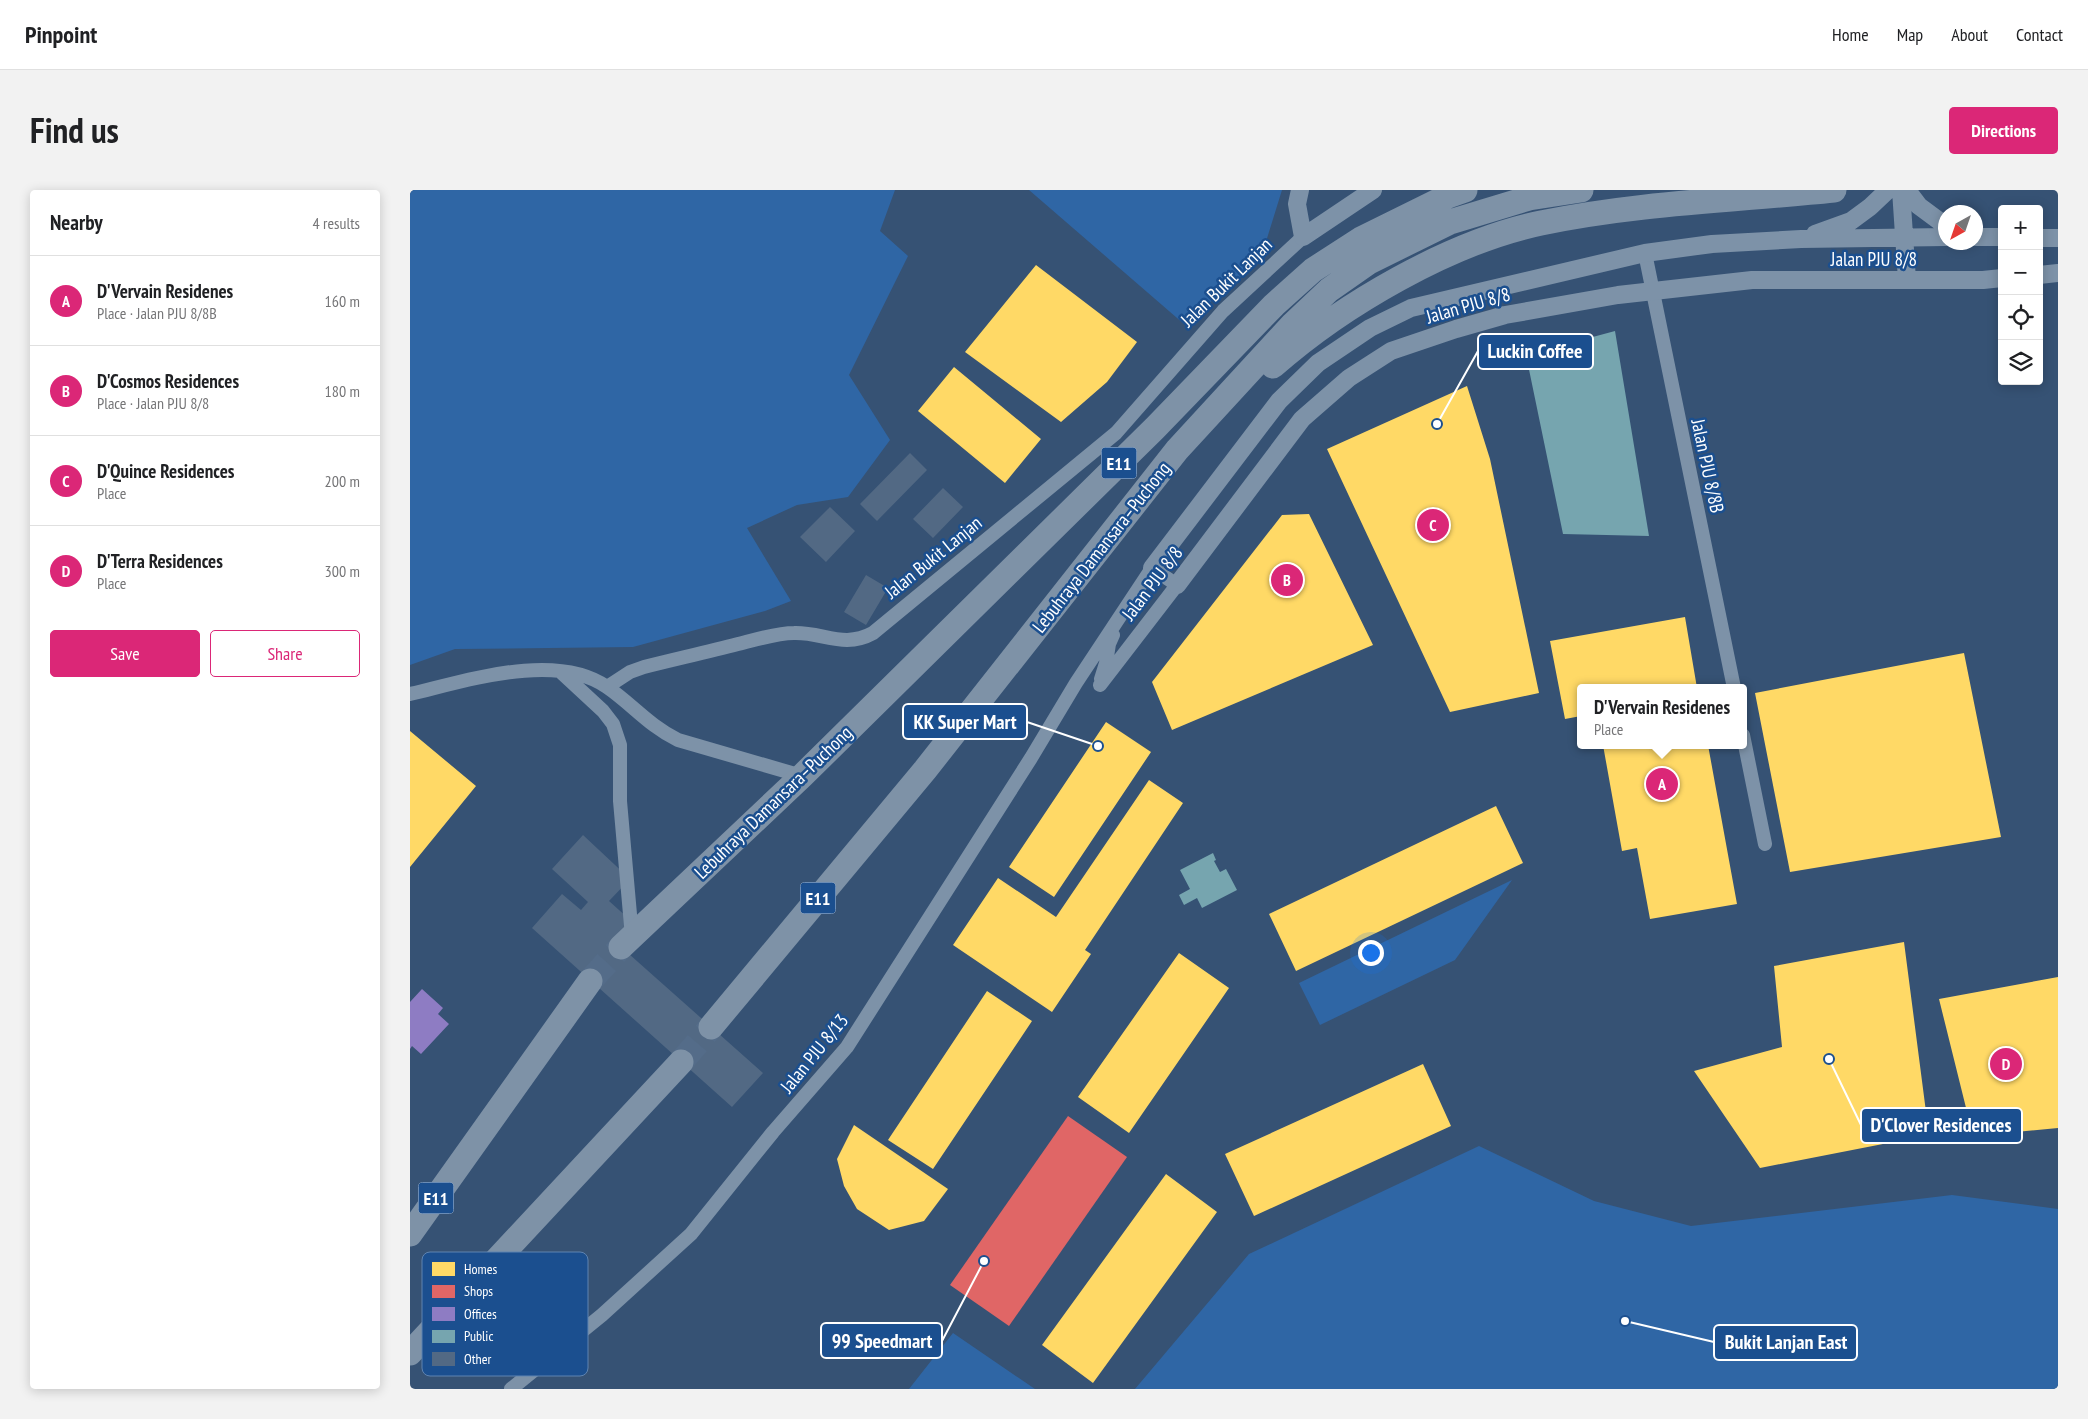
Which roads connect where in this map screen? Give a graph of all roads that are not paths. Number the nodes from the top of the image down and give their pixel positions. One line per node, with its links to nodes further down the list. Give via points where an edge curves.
1 (1300, 190): 10 (street, via 1298,204)
2 (1373, 190): 10 (street, Jalan Bukit Lanjan)
3 (1465, 190): 36 (highway, Lebuhraya Damansara–Puchong / E11, via 1362,239 1313,270 1280,299 1148,435)
4 (1580, 190): 24 (highway, Lebuhraya Damansara–Puchong / E11, via 1529,198 1450,222 1369,262 1329,290 1293,324)
5 (1834, 190): 24 (highway, via 1588,215 1489,238 1425,266 1358,302 1300,342)
6 (1888, 190): 17 (street, via 1851,221)
7 (1901, 190): 11 (street)
8 (1907, 190): 9 (street, via 1919,206)
9 (1938, 220)
10 (1303, 237): 33 (street, Jalan Bukit Lanjan, via 1223,311 1116,433 873,634 863,639 834,640 794,632 753,640 644,667)
11 (1904, 237): 12 (street, Jalan PJU 8/8); 17 (street, Jalan PJU 8/8); 22 (street)
12 (1938, 237)
13 (1983, 237): 14 (street)
14 (1998, 237)
15 (2043, 238): 16 (street)
16 (2058, 238)
17 (1801, 239): 18 (street, Jalan PJU 8/8, via 1712,244)
18 (1645, 253): 23 (street, Jalan PJU 8/8B); 25 (street, Jalan PJU 8/8, via 1411,308 1370,328 1318,363 1278,401)
19 (2058, 273): 20 (street)
20 (2043, 275)
21 (1998, 278): 22 (street, Jalan PJU 8/8)
22 (1907, 280): 23 (street, Jalan PJU 8/8, via 1752,280)
23 (1653, 290): 26 (street, Jalan PJU 8/8, via 1505,315 1391,351 1349,378 1302,419); 32 (street, Jalan PJU 8/8B)
24 (1177, 450): 40 (highway, Lebuhraya Damansara–Puchong / E11, via 925,770)
25 (1152, 568): 26 (street); 27 (street, Jalan PJU 8/8)
26 (1177, 585): 28 (street, Jalan PJU 8/8)
27 (1126, 606): 29 (street, via 1108,644); 31 (street, Jalan PJU 8/13)
28 (1131, 644): 29 (street); 29 (street, Jalan PJU 8/8, via 1100,685)
29 (1106, 663): 31 (street)
30 (560, 671): 33 (street); 34 (street, via 507,672); 38 (street, via 613,724 620,745)
31 (1076, 683): 44 (street, Jalan PJU 8/13, via 847,1047 691,1234)
32 (1733, 684)
33 (607, 687): 36 (street, via 646,721 678,740)
34 (410, 694)
35 (1746, 749): 37 (street)
36 (802, 776): 38 (highway, Lebuhraya Damansara–Puchong / E11)
37 (1766, 844)
38 (627, 942)
39 (590, 981): 42 (highway, E11)
40 (711, 1027)
41 (681, 1062): 43 (highway)
42 (410, 1234)
43 (504, 1252)
44 (588, 1326)
45 (422, 1340): 46 (highway)
46 (410, 1353)
47 (527, 1376): 48 (street, Jalan PJU 8/13)
48 (511, 1389)

